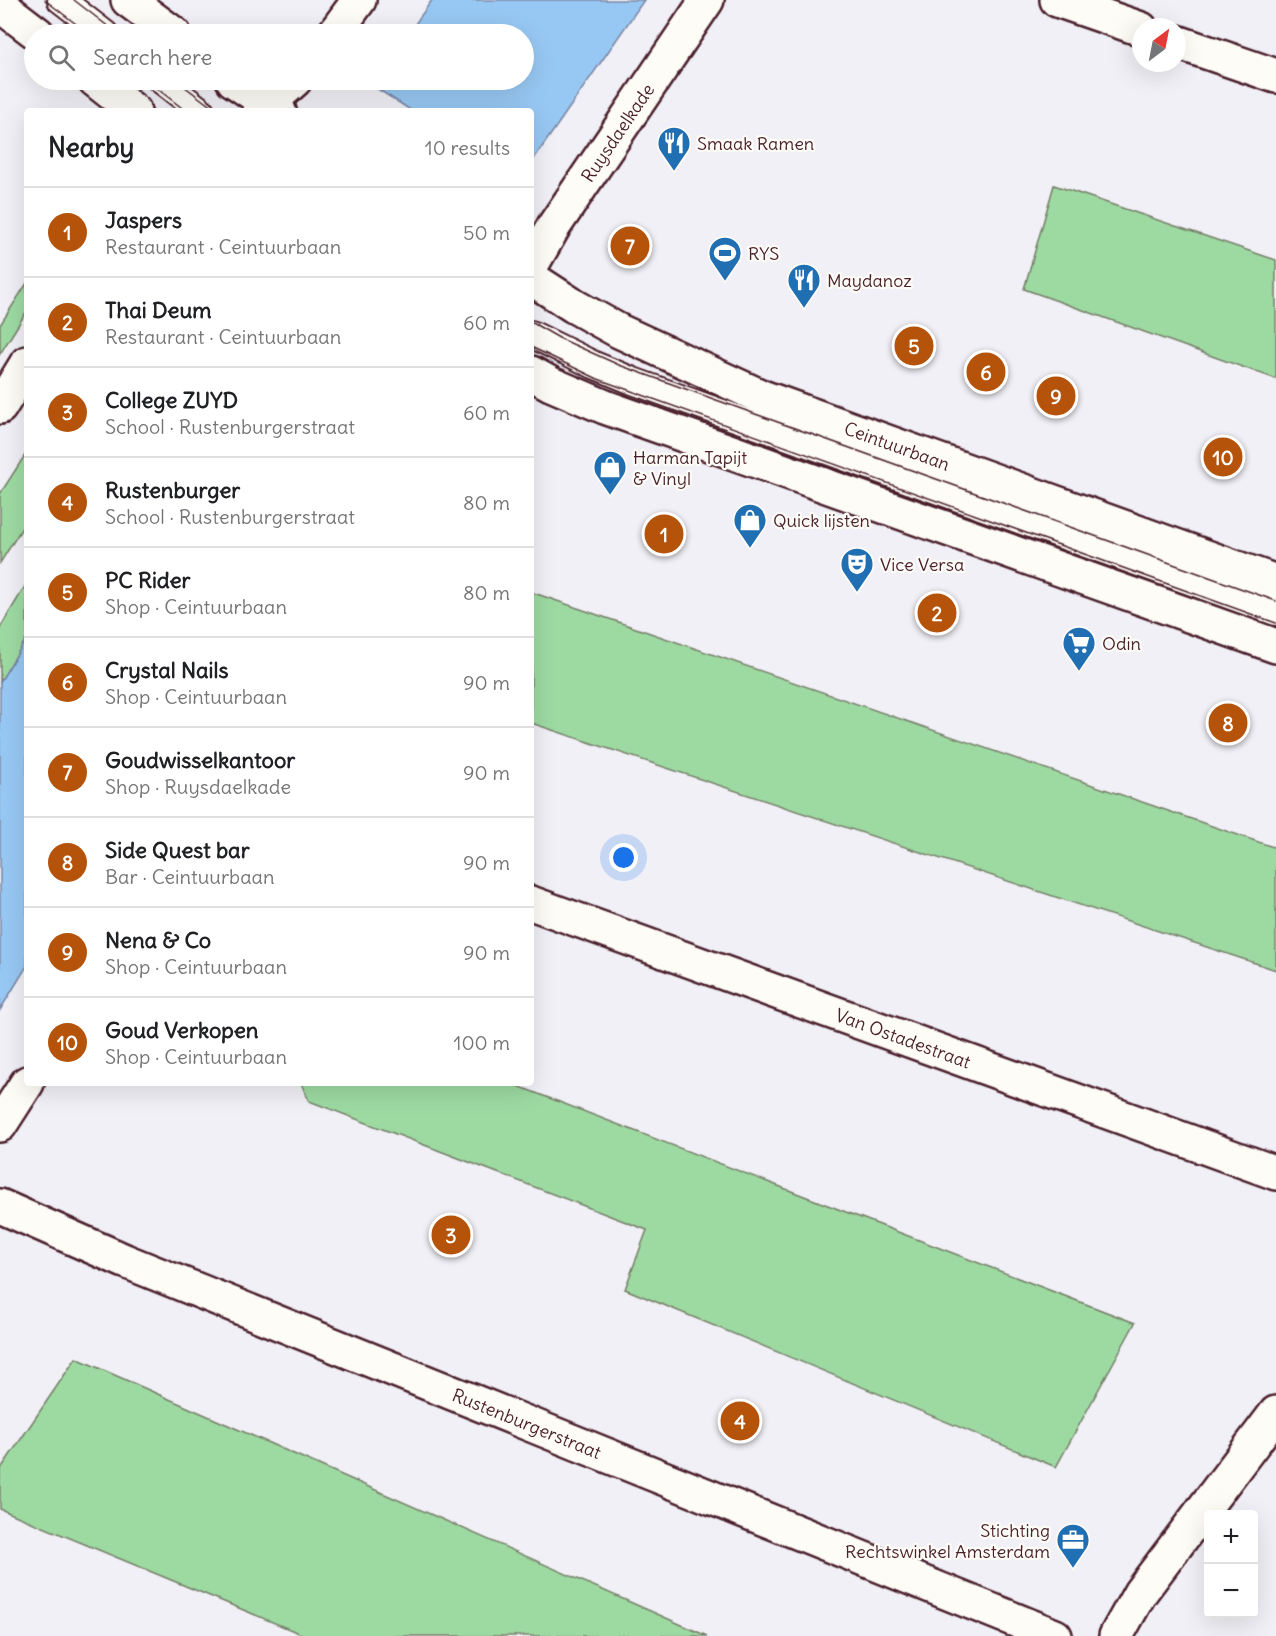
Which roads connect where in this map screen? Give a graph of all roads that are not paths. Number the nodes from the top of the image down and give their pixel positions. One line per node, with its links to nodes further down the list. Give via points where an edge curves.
1 (61, 0): 8 (lane)
2 (128, 0): 9 (street)
3 (359, 0): 10 (street)
4 (706, 0): 22 (street, Ruysdaelkade)
5 (1057, 0): 11 (street)
6 (0, 5): 7 (street)
7 (25, 24)
8 (92, 24)
9 (160, 24)
10 (341, 24)
11 (1132, 26)
12 (1186, 45): 13 (street)
13 (1276, 76)
14 (108, 90): 18 (street)
15 (174, 90): 19 (lane)
16 (245, 90): 20 (street)
17 (286, 90): 21 (street)
18 (130, 108)
19 (197, 108)
20 (268, 108)
21 (270, 108)
22 (534, 261)
23 (534, 280): 28 (street, Ceintuurbaan, via 619,331 762,397)
24 (534, 335): 29 (lane, Ceintuurbaan, via 633,381)
25 (24, 368): 27 (street)
26 (534, 375): 30 (street, via 615,410)
27 (0, 407)
28 (1276, 582)
29 (1276, 612)
30 (1276, 646)
31 (534, 904): 34 (street, Van Ostadestraat)
32 (25, 1086): 33 (street)
33 (0, 1125)
34 (1276, 1173)
35 (0, 1206): 37 (street, Rustenburgerstraat, via 125,1261)
36 (1276, 1413): 38 (street, via 1140,1593)
37 (1055, 1636)
38 (1116, 1636)

